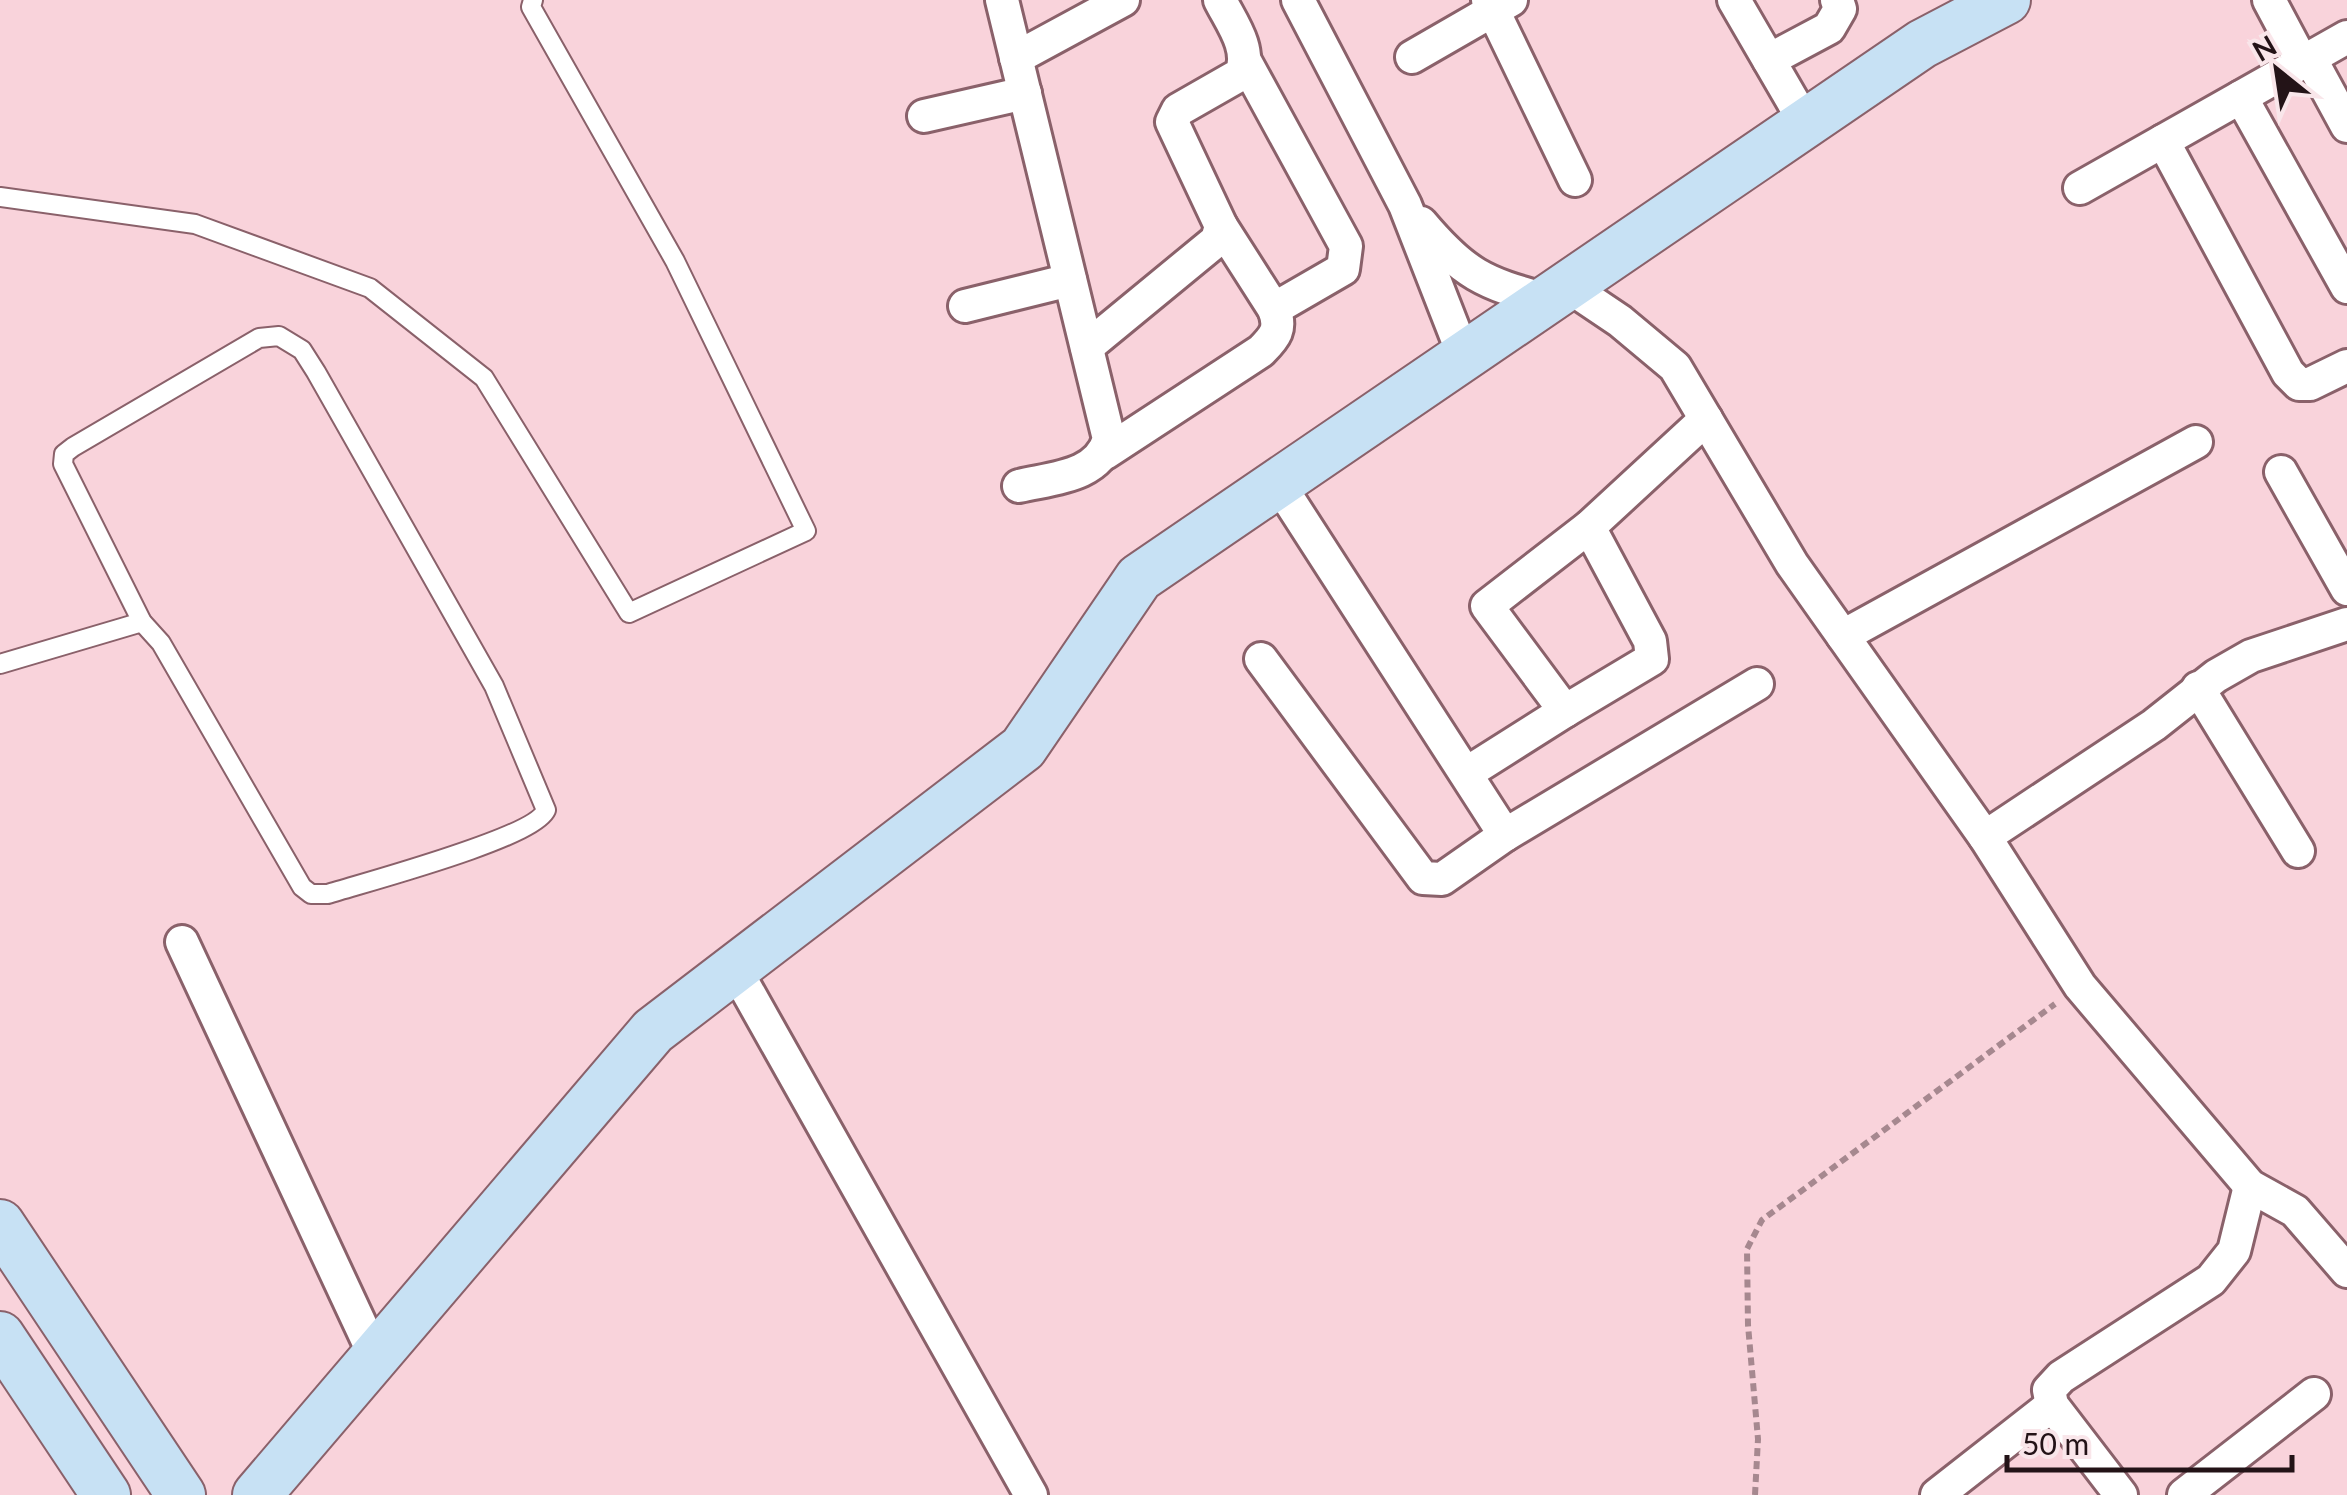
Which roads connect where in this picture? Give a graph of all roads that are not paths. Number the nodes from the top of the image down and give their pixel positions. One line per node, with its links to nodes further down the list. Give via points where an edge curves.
1 (533, 0): 25 (lane, via 676,261 806,531 629,613 484,378 370,288 195,224)
2 (1002, 0): 13 (street)
3 (1220, 0): 16 (street)
4 (1298, 0): 26 (street)
5 (1734, 0): 14 (street)
6 (1837, 0): 14 (street, via 1840,9 1829,28)
7 (2006, 0): 20 (street, via 1922,44)
8 (2269, 0): 15 (street)
9 (1111, 3): 13 (street)
10 (1497, 3): 12 (street); 23 (street)
11 (2347, 37): 15 (street)
12 (1412, 57)
13 (1016, 58): 17 (street)
14 (1769, 60): 20 (street)
15 (2306, 60): 18 (street); 21 (street)
16 (1246, 63): 27 (street, via 1241,74 1178,110 1172,122); 32 (street, via 1346,246 1343,269)
17 (1024, 94): 19 (street); 28 (street)
18 (2241, 97): 22 (street); 29 (street)
19 (924, 116)
20 (1806, 124): 30 (street)
21 (2347, 126)
22 (2163, 141): 24 (street); 35 (street, via 2288,373 2298,384 2310,384)
23 (1575, 180)
24 (2080, 188)
25 (0, 196)
26 (1405, 205): 30 (street, via 1456,264 1507,289); 34 (street)
27 (1221, 226): 32 (street); 33 (street, via 1201,258)
28 (1070, 280): 31 (street); 33 (street)
29 (2347, 287)
30 (1557, 293): 34 (street); 36 (street, via 1620,320 1674,366)
31 (965, 306)
32 (1274, 309): 38 (street, via 1280,323 1261,351)
33 (1087, 346): 38 (street, via 1110,440)
34 (1464, 356): 40 (street)
35 (2347, 366)
36 (1706, 420): 42 (street); 46 (street)
37 (2196, 442): 46 (street)
38 (1105, 454): 41 (street, via 1091,468)
39 (2281, 472): 43 (street)
40 (1278, 483): 52 (street); 57 (street, via 1139,578 1024,748)
41 (1019, 486)
42 (1589, 526): 51 (street, via 1650,641 1652,659); 51 (street, via 1487,606)
43 (2347, 588)
44 (142, 622): 44 (lane, via 161,643 311,894 328,894 542,820 540,786 494,686 316,372 290,340 259,338 64,454 67,476); 48 (lane)
45 (2347, 624): 50 (street, via 2251,656)
46 (1843, 636): 54 (street)
47 (1261, 659): 53 (street, via 1423,878 1442,879)
48 (0, 664)
49 (1757, 684): 53 (street)
50 (2198, 688): 54 (street, via 2154,725); 55 (street)
51 (1565, 711): 52 (street)
52 (1466, 773): 53 (street)
53 (1505, 835)
54 (1985, 837): 58 (street, via 2080,986)
55 (2298, 851)
56 (182, 942): 62 (street)
57 (735, 968): 62 (street, via 653,1031); 68 (street)
58 (2250, 1186): 60 (street, via 2296,1212); 64 (street, via 2234,1252 2224,1266 2061,1377 2050,1390)
59 (0, 1224): 66 (street)
60 (2347, 1271)
61 (0, 1336): 65 (street)
62 (375, 1356): 67 (street)
63 (2314, 1394): 71 (street)
64 (2052, 1405): 69 (street); 70 (street)
65 (106, 1495)
66 (181, 1495)
67 (257, 1495)
68 (1031, 1495)
69 (1938, 1495)
70 (2120, 1495)
71 (2184, 1495)

